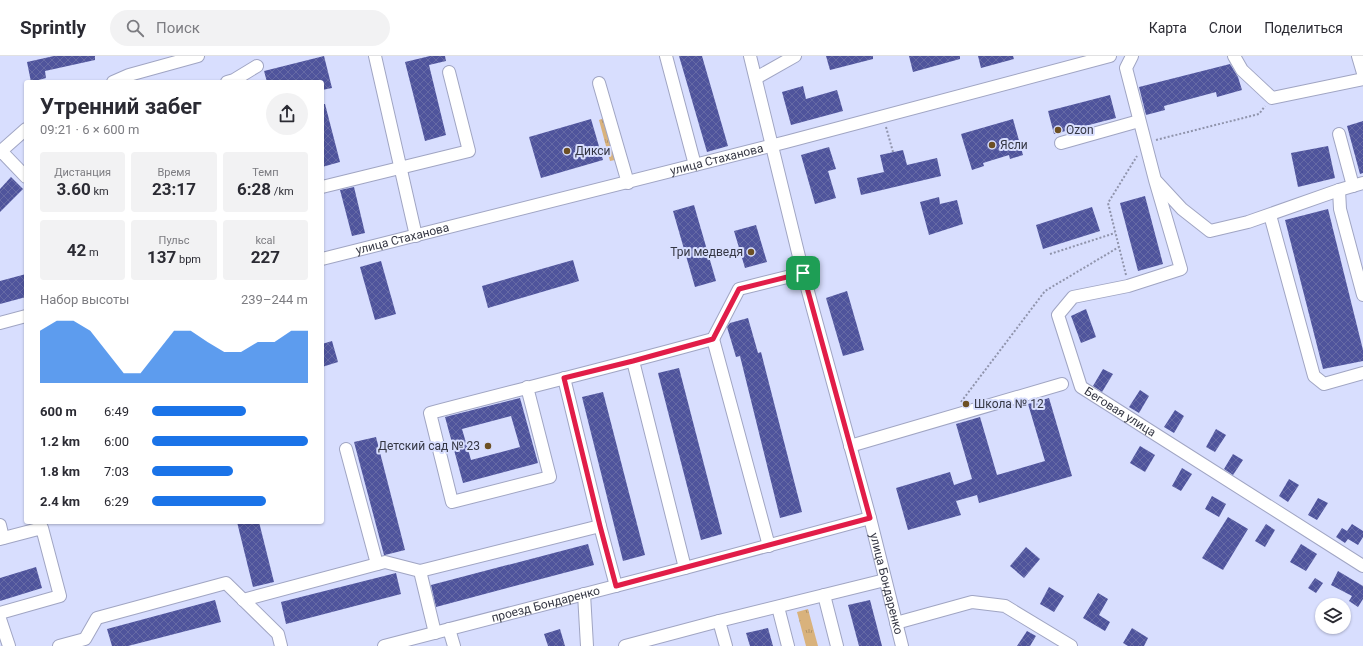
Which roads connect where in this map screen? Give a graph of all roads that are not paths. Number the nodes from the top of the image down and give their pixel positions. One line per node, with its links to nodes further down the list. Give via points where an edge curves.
1 (198, 56): 16 (street)
2 (375, 56): 26 (street)
3 (666, 56): 25 (street)
4 (750, 56): 14 (street, улица Бондаренко)
5 (795, 56): 14 (street)
6 (1110, 56): 10 (street, улица Стаханова)
7 (1132, 56): 19 (street, Беговая улица, via 1126,68)
8 (1234, 56): 15 (street, via 1242,70 1272,98)
9 (1358, 56): 13 (street)
10 (1084, 59): 23 (street, улица Стаханова)
11 (257, 66): 17 (street)
12 (449, 72): 26 (street, via 469,151)
13 (1363, 73)
14 (756, 78): 23 (street, улица Бондаренко)
15 (1363, 79)
16 (118, 80)
17 (234, 80)
18 (599, 83): 29 (street)
19 (1140, 121): 22 (street); 28 (street, Беговая улица)
20 (24, 131): 24 (street)
21 (1339, 134): 30 (street)
22 (1061, 143)
23 (772, 146): 25 (street, улица Стаханова); 36 (street, улица Бондаренко)
24 (0, 152): 27 (street)
25 (695, 165): 29 (street, улица Стаханова)
26 (401, 168): 31 (street); 34 (street)
27 (24, 175)
28 (1155, 180): 33 (street, via 1182,209 1210,231); 54 (street, Беговая улица, via 1181,269 1128,286 1073,297 1058,315 1081,387)
29 (628, 183): 34 (street, улица Стаханова)
30 (1358, 185): 32 (street)
31 (324, 187)
32 (1339, 190): 33 (street); 37 (street, via 1340,209)
33 (1270, 215): 42 (street, via 1314,376 1324,384)
34 (416, 236): 35 (street, улица Стаханова)
35 (324, 259)
36 (803, 273): 40 (street, via 739,289); 46 (street, улица Бондаренко)
37 (1363, 295)
38 (24, 317): 39 (street)
39 (0, 323)
40 (713, 339): 41 (street); 52 (street)
41 (633, 361): 43 (street); 55 (street)
42 (1363, 373)
43 (564, 378): 45 (street); 50 (street)
44 (1062, 384): 46 (street)
45 (527, 387): 45 (street, via 430,413 452,502 550,477)
46 (850, 446): 48 (street, улица Бондаренко)
47 (346, 449): 53 (street)
48 (870, 518): 52 (street, проезд Бондаренко); 57 (street, улица Бондаренко)
49 (0, 525): 51 (street)
50 (600, 526): 56 (street); 58 (street)
51 (2, 538): 63 (street, via 42,528 60,596)
52 (769, 546): 55 (street, проезд Бондаренко)
53 (377, 564): 56 (street, via 385,562); 61 (street)
54 (1363, 566)
55 (684, 568): 58 (street, проезд Бондаренко)
56 (420, 571): 68 (street)
57 (885, 580): 60 (street); 66 (street, улица Бондаренко)
58 (616, 586): 59 (street, проезд Бондаренко)
59 (584, 594): 67 (street, проезд Бондаренко); 74 (street)
60 (824, 595): 62 (street); 78 (street)
61 (243, 600): 70 (street, via 226,583 97,618 84,639); 71 (street, via 278,634)
62 (778, 607): 65 (street); 77 (street)
63 (0, 613)
64 (0, 619): 69 (street)
65 (720, 622): 75 (street); 76 (street)
66 (896, 623): 79 (street, улица Бондаренко); 80 (street, via 972,602 1005,606)
67 (449, 629): 68 (street, проезд Бондаренко); 73 (street)
68 (435, 633): 72 (street, проезд Бондаренко)
69 (9, 646)
70 (59, 646)
71 (281, 646)
72 (384, 646)
73 (454, 646)
74 (587, 646)
75 (625, 646)
76 (726, 646)
77 (788, 646)
78 (837, 646)
79 (902, 646)
80 (1071, 646)

